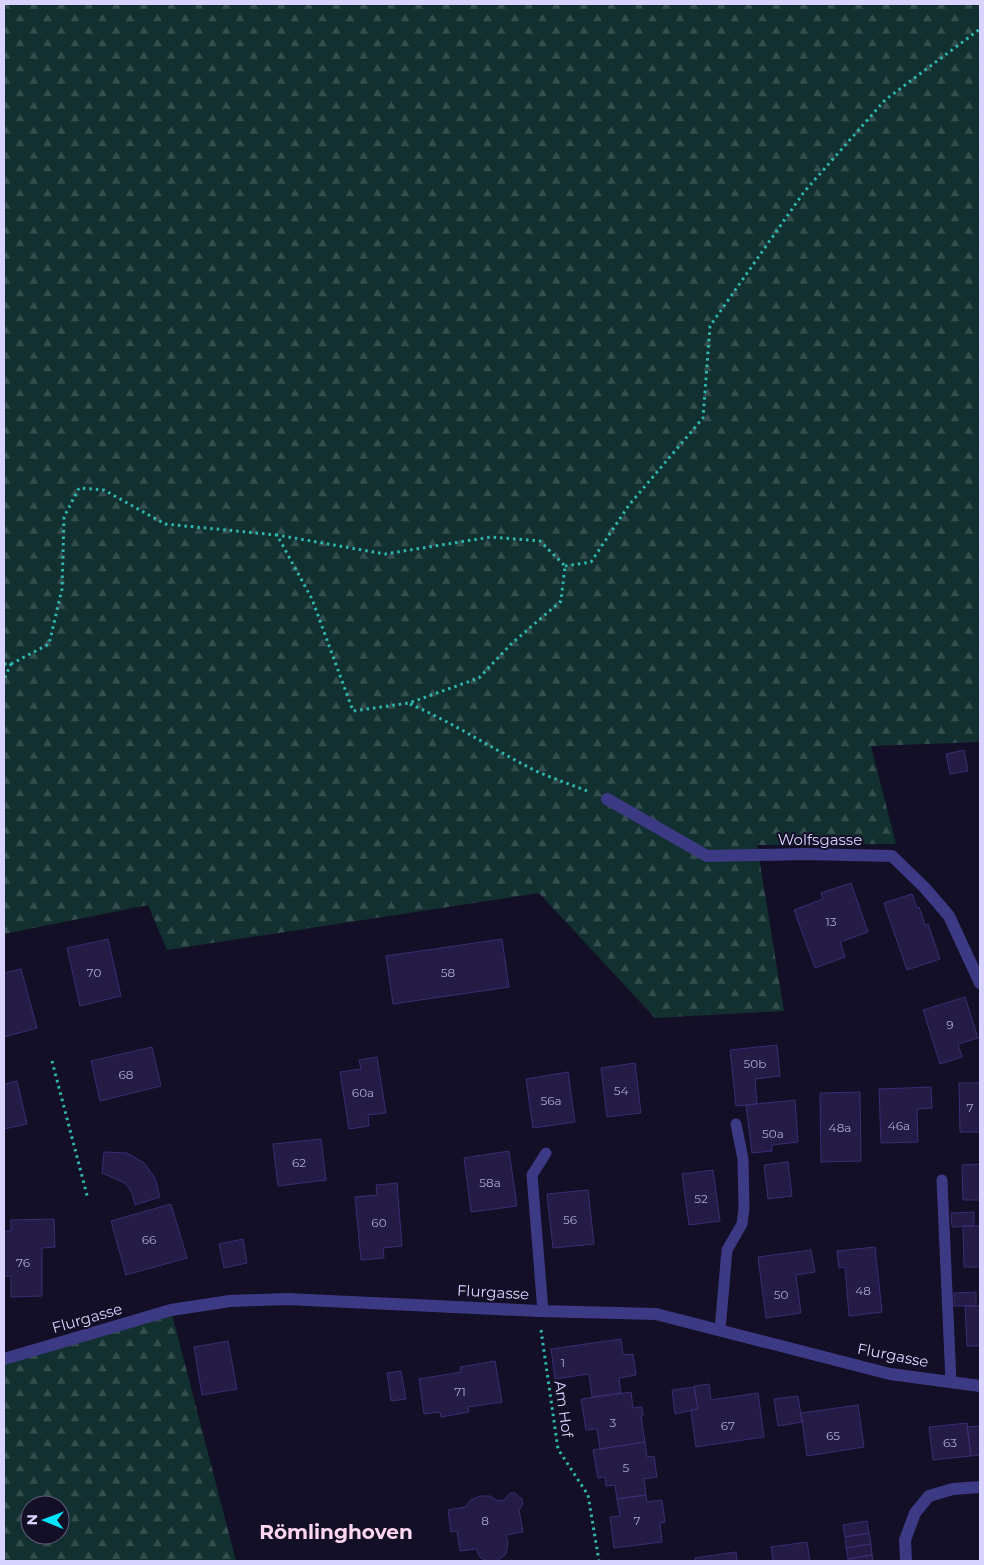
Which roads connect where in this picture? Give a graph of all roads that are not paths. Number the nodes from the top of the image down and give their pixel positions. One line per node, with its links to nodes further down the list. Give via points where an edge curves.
1 (607, 799): 2 (street, Wolfsgasse, via 707,856 892,856 949,916)
2 (980, 983)
3 (736, 1124): 7 (lane, via 743,1159 744,1208 742,1224 727,1250)
4 (546, 1152): 6 (lane, via 532,1175)
5 (942, 1180): 9 (lane)
6 (541, 1311): 7 (street, Flurgasse, via 656,1314); 8 (street, Flurgasse, via 287,1299 230,1300 171,1310)
7 (720, 1330): 9 (street, Flurgasse, via 890,1374)
8 (4, 1360)
9 (951, 1382): 10 (street, Flurgasse)
10 (980, 1386)
11 (980, 1488): 12 (street, via 953,1489 929,1496 915,1513 905,1540)
12 (906, 1561)

